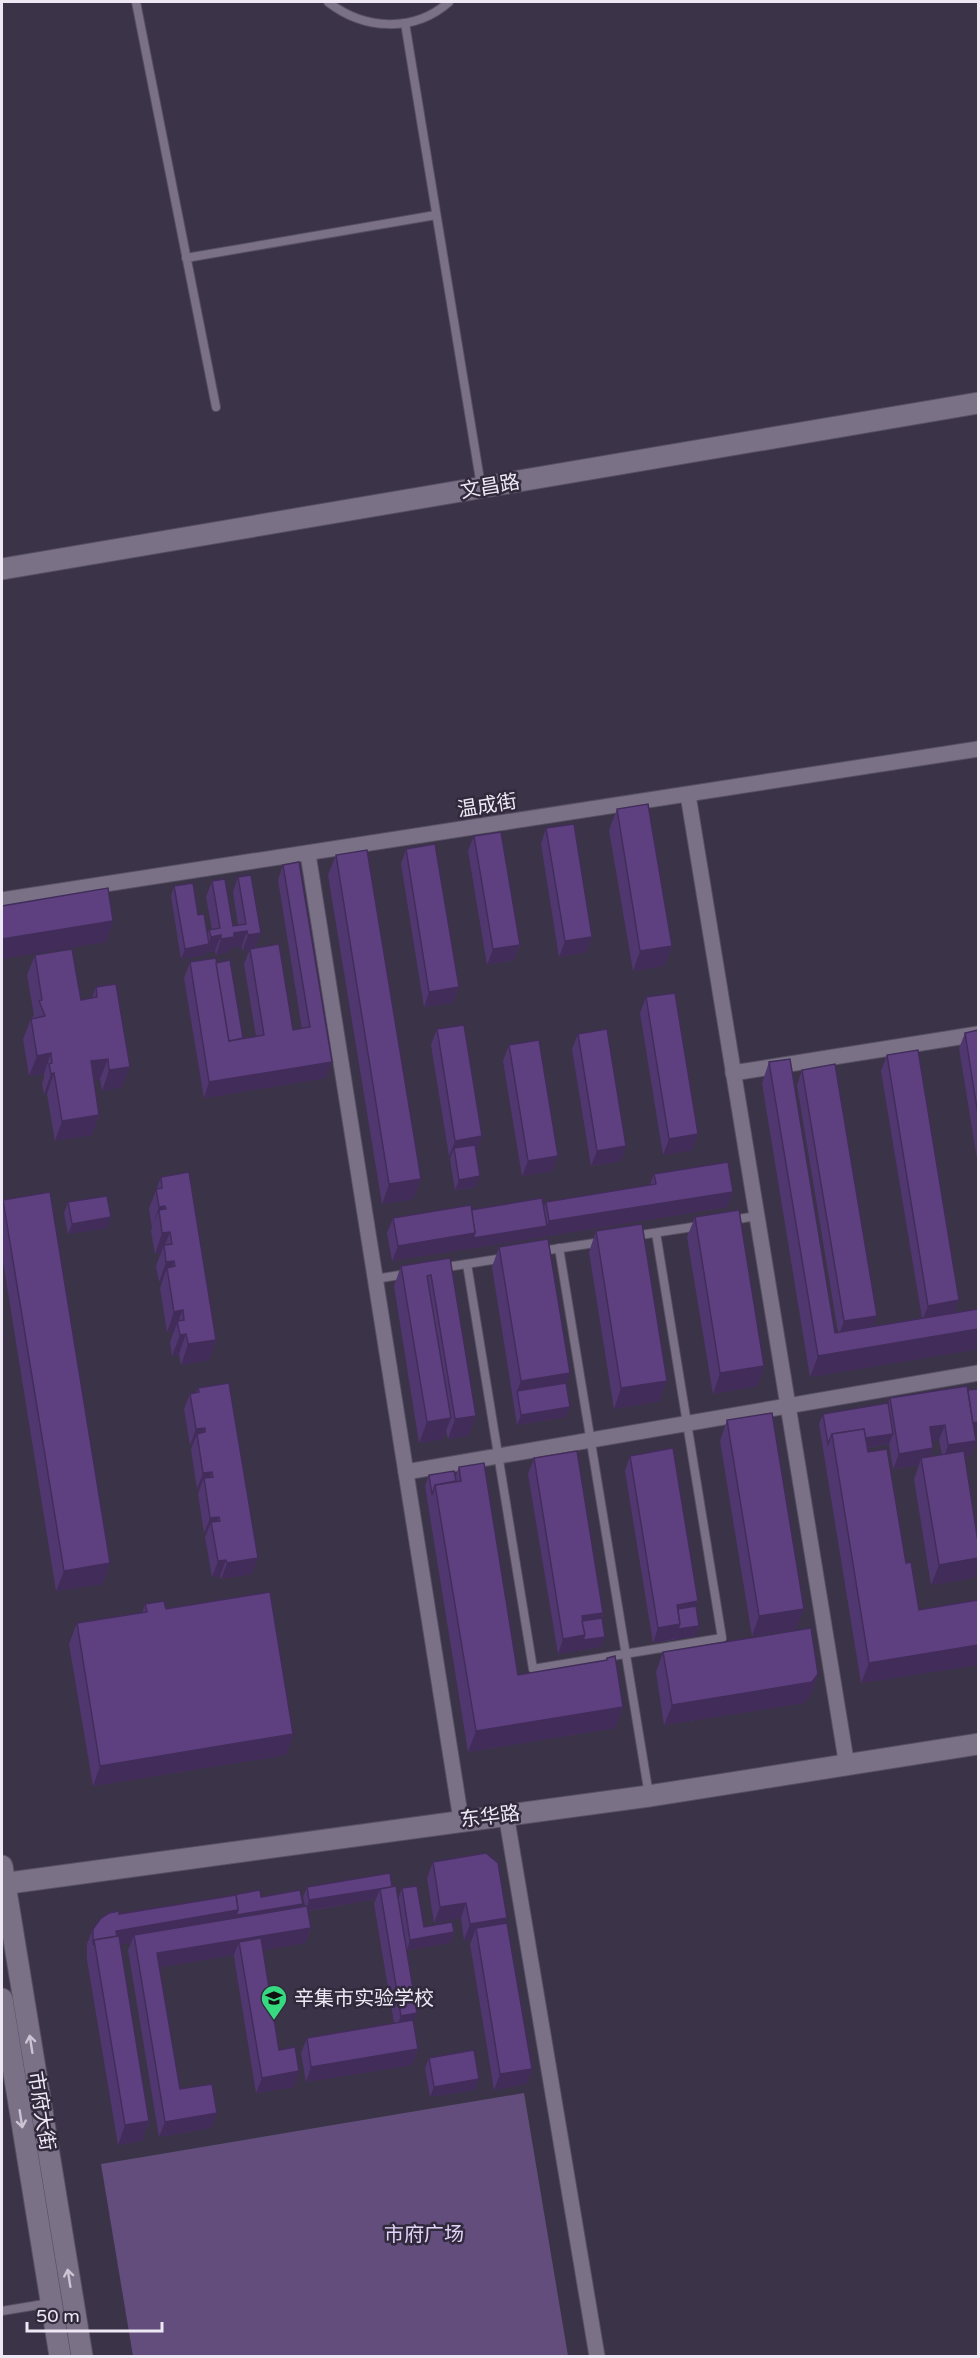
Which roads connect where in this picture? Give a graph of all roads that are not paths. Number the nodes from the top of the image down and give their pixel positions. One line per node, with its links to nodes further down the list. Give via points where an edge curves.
1 (136, 2): 6 (lane)
2 (328, 2): 4 (lane, via 366,22)
3 (449, 2): 4 (lane, via 430,15)
4 (405, 23): 5 (lane)
5 (436, 215): 6 (lane); 9 (lane)
6 (186, 258): 8 (lane)
7 (978, 403): 9 (street, 文昌路)
8 (216, 407)
9 (481, 488): 10 (street, 文昌路)
10 (2, 569)
11 (978, 749): 12 (street, 温成街)
12 (688, 795): 13 (street, 温成街); 16 (street)
13 (308, 854): 14 (street, 温成街); 29 (street)
14 (2, 900)
15 (978, 1034): 16 (street)
16 (734, 1073): 17 (street)
17 (757, 1216): 18 (lane); 31 (street)
18 (723, 1222)
19 (712, 1224): 20 (lane)
20 (656, 1233): 21 (lane); 32 (lane)
21 (624, 1238)
22 (613, 1240): 23 (lane)
23 (559, 1248): 24 (lane); 33 (lane)
24 (536, 1252)
25 (513, 1256): 26 (lane)
26 (466, 1264): 27 (lane); 34 (lane)
27 (432, 1269)
28 (421, 1271): 29 (lane)
29 (375, 1279): 35 (street)
30 (978, 1373): 31 (street)
31 (788, 1406): 32 (street); 38 (street)
32 (687, 1424): 33 (street); 36 (lane, via 722,1638)
33 (591, 1440): 34 (street); 36 (lane)
34 (498, 1456): 35 (street); 36 (lane, via 533,1669)
35 (405, 1472): 41 (street)
36 (626, 1653): 39 (lane)
37 (978, 1744): 38 (street, 东华路)
38 (847, 1766): 39 (street, 东华路)
39 (649, 1796): 40 (street, 东华路)
40 (506, 1815): 41 (street, 东华路); 48 (street)
41 (461, 1820): 42 (street, 东华路)
42 (2, 1878): 47 (street, 市府大街, one-way to 42)
43 (2, 1999): 44 (street, 市府大街, one-way to 44)
44 (51, 2303): 45 (lane); 46 (street, 市府大街)
45 (2, 2311)
46 (60, 2356)
47 (81, 2356)
48 (597, 2356)

